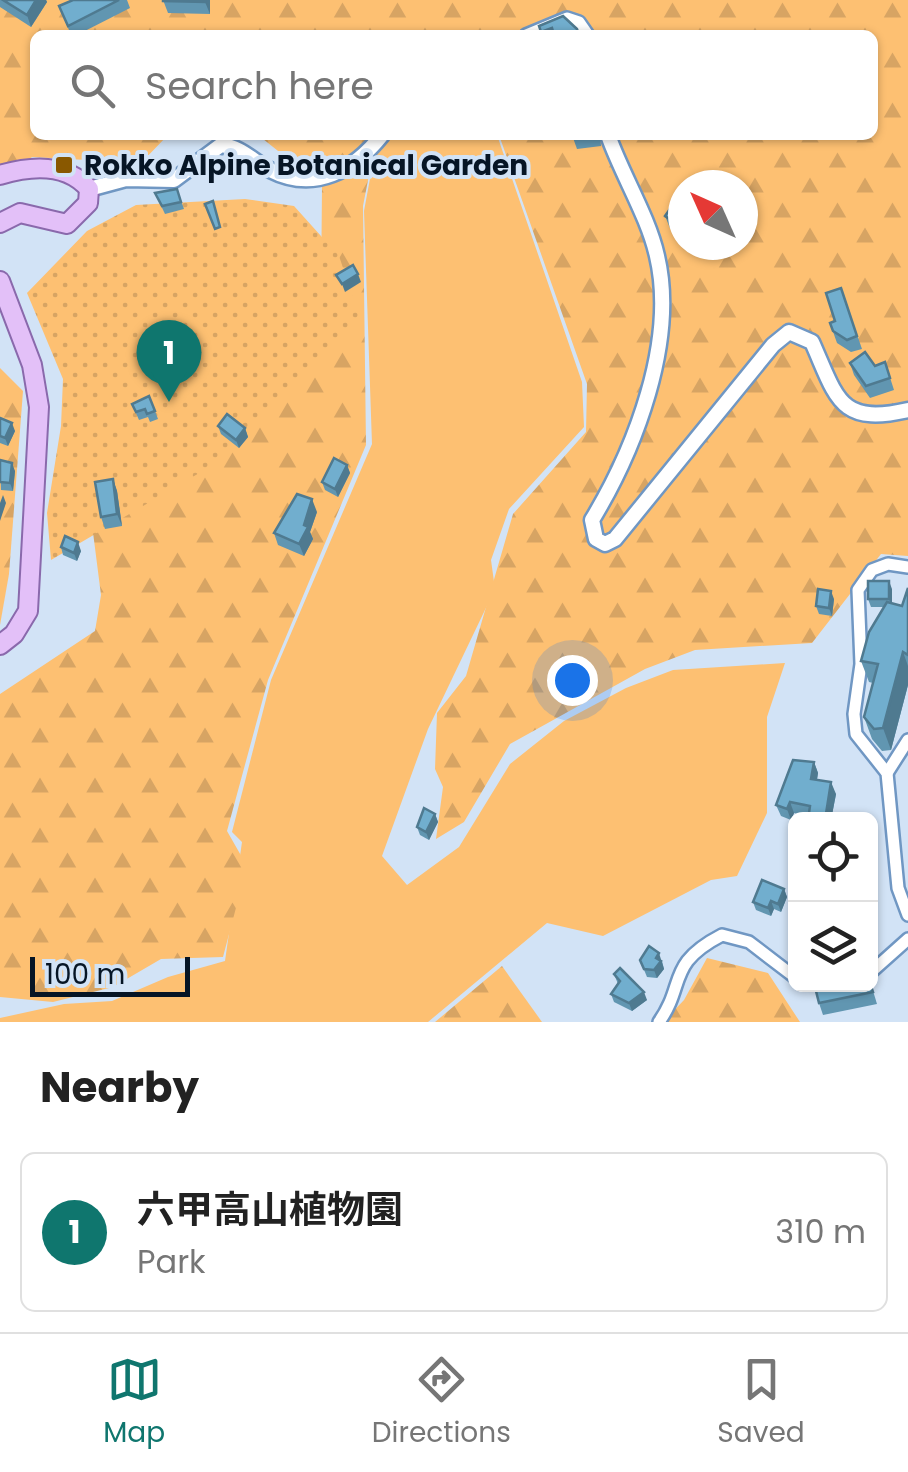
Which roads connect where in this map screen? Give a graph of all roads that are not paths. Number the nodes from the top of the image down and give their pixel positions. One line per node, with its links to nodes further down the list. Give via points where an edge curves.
1 (538, 30): 2 (street, via 567,18)
2 (585, 30)
3 (378, 140): 6 (street, via 343,173 322,178 284,176 237,146 221,146 174,180 126,179)
4 (610, 140): 9 (street, via 657,256 660,296 655,368 614,482 592,520 596,539 615,540 789,332 812,342 827,380 855,414 875,418)
5 (0, 175): 6 (main road, via 26,168 64,172)
6 (89, 189): 7 (main road, via 88,203 67,224 20,213)
7 (0, 223)
8 (0, 281): 11 (main road, via 32,364 38,407 28,611)
9 (908, 410)
10 (908, 566): 13 (street, via 872,570 858,590 856,734)
11 (0, 645)
12 (908, 740): 13 (street)
13 (887, 773): 14 (street, via 898,888)
14 (908, 915)
15 (908, 940): 16 (street)
16 (878, 965)
17 (788, 972): 18 (street, via 749,942 722,936 698,948 675,978)
18 (658, 1022)

